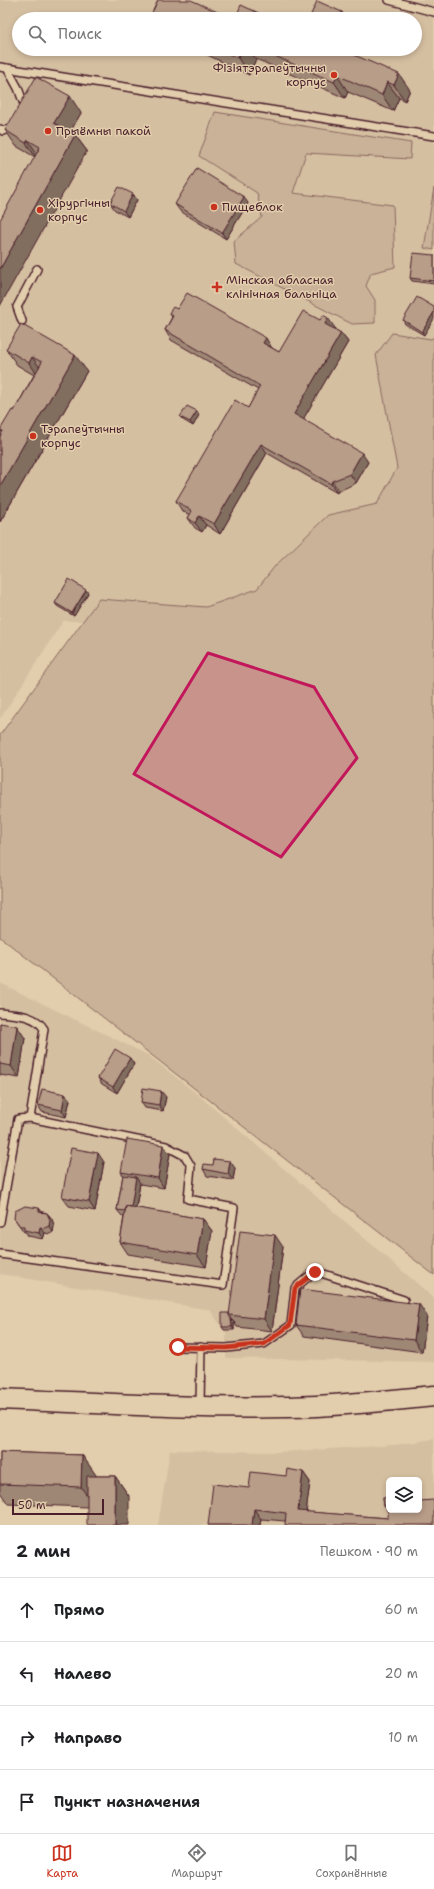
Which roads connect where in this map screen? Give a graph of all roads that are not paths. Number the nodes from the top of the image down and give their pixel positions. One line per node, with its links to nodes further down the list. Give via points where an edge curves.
1 (389, 0): 2 (lane)
2 (434, 12)
3 (4, 68): 4 (lane, via 25,105); 7 (lane)
4 (25, 112)
5 (21, 123): 6 (lane, via 4,130)
6 (0, 129)
7 (434, 136)
8 (37, 270): 9 (lane, via 17,307)
9 (22, 321)
10 (0, 1013): 11 (lane, via 33,1018 41,1023 44,1029)
11 (30, 1118): 12 (lane, via 18,1119); 13 (lane, via 166,1146 185,1156 191,1166 188,1199 234,1208 222,1285)
12 (0, 1222)
13 (0, 1254)
14 (404, 1300): 16 (lane, via 315,1272 295,1288 290,1325 264,1344 226,1348)
15 (178, 1347): 16 (lane)
16 (201, 1347): 19 (lane)
17 (434, 1396): 19 (main road, via 289,1407)
18 (0, 1399): 19 (main road)
19 (200, 1407)

